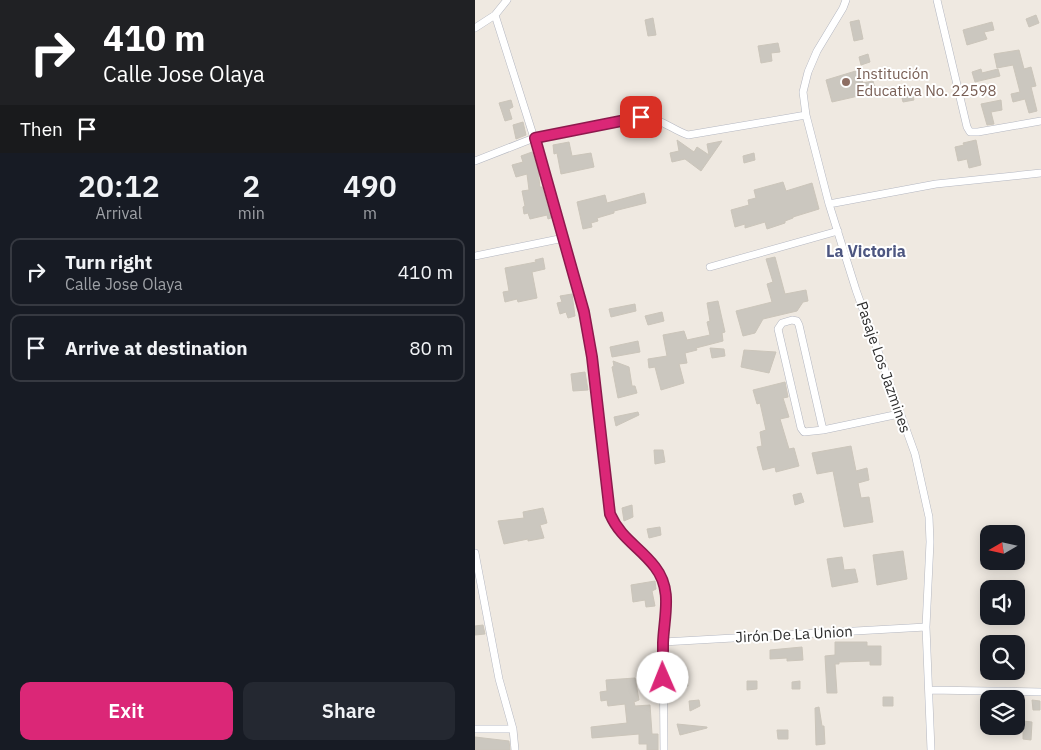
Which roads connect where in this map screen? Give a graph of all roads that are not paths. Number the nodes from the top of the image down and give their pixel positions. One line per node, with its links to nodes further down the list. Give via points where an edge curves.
1 (507, 0): 4 (street)
2 (846, 0): 6 (street, Pasaje Los Jazmines, via 808,72 803,92)
3 (937, 0): 7 (street, via 970,132)
4 (495, 15): 5 (street); 8 (street)
5 (475, 28)
6 (806, 115): 8 (street, via 688,135 657,120 641,117); 11 (street, Pasaje Los Jazmines)
7 (1041, 122)
8 (535, 138): 9 (street); 13 (street)
9 (475, 161)
10 (1041, 173): 11 (street, via 936,184)
11 (829, 204): 12 (street, Pasaje Los Jazmines)
12 (838, 231): 15 (street); 16 (street, Pasaje Los Jazmines)
13 (564, 238): 14 (street); 20 (street, via 584,312 592,357 610,514 616,528 655,568 663,581 667,598)
14 (475, 256)
15 (710, 267)
16 (899, 414): 17 (street); 19 (street, Pasaje Los Jazmines, via 915,454 929,517)
17 (823, 430): 17 (street, via 799,325 792,320 782,323 778,329 801,428 804,432)
18 (475, 553): 24 (street, via 499,679)
19 (926, 627): 20 (street, Jirón De La Union); 21 (street, Pasaje Los Jazmines)
20 (663, 642): 26 (street)
21 (929, 690): 22 (street); 27 (street, Pasaje Los Jazmines)
22 (1041, 692)
23 (475, 729): 24 (street)
24 (513, 729): 25 (street)
25 (515, 750)
26 (664, 750)
27 (931, 750)

